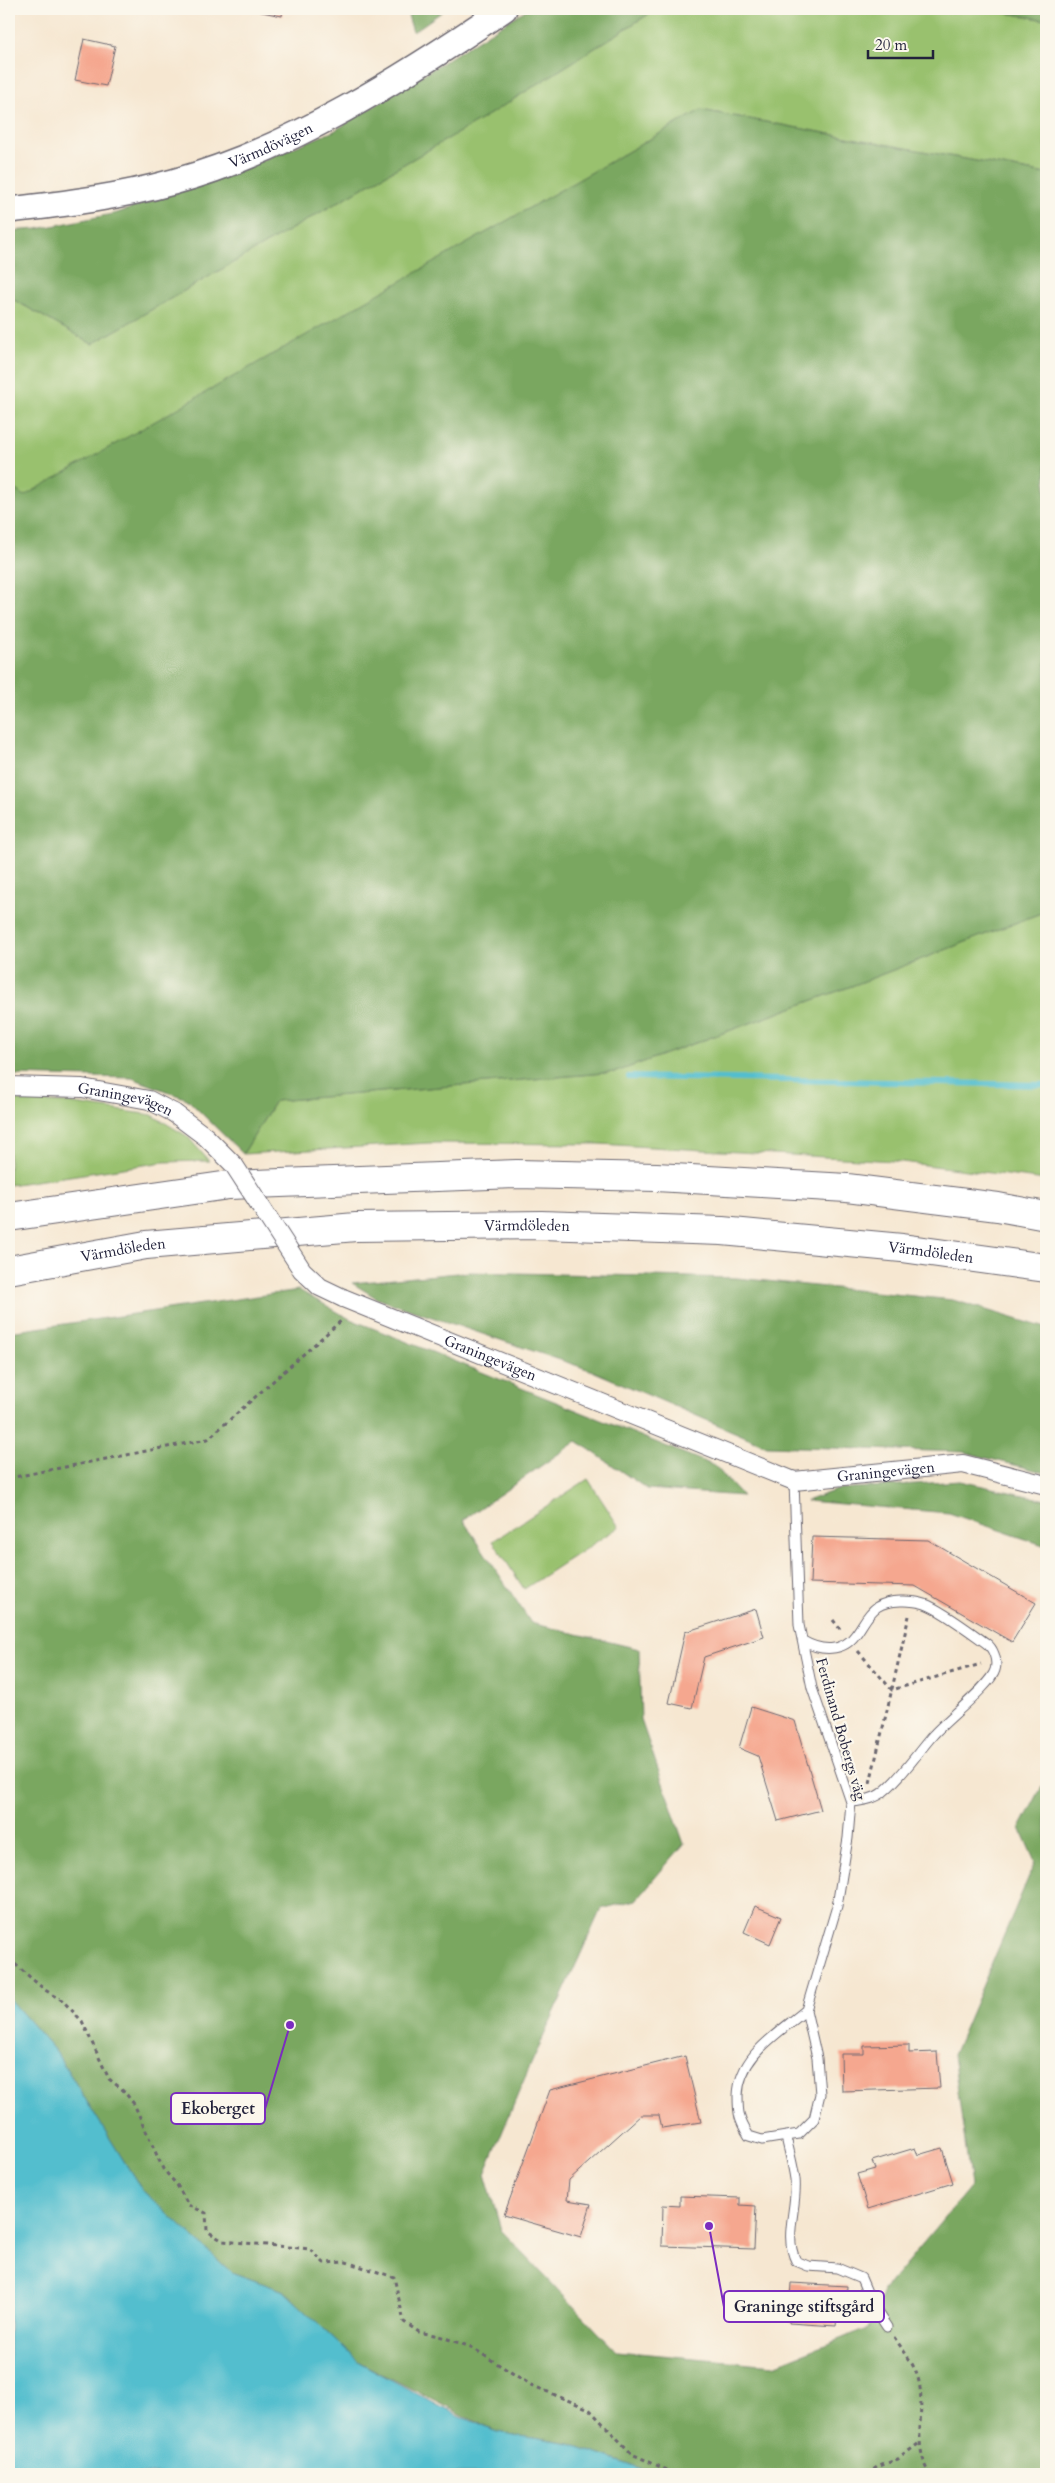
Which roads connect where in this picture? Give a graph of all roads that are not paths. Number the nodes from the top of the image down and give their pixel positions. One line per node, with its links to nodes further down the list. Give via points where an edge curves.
1 (504, 9): 2 (main road, Värmdövägen, via 360,100 246,156 174,182 113,196)
2 (9, 210)
3 (9, 1086): 8 (street, Graningevägen, bridge, via 82,1088 149,1100 174,1113 206,1137 234,1166 302,1270 320,1286)
4 (1046, 1216): 5 (highway, via 847,1188 656,1177 517,1174 229,1185)
5 (9, 1217)
6 (1046, 1268): 7 (highway, Värmdöleden, via 902,1248 722,1231 531,1225 356,1227 146,1245)
7 (9, 1270)
8 (794, 1481): 9 (street, Graningevägen, via 963,1464); 10 (lane, Ferdinand Bobergs väg)
9 (1046, 1485)
10 (802, 1641): 11 (lane, Ferdinand Bobergs väg, via 812,1688); 11 (lane, via 814,1648 827,1650 856,1636 866,1618 878,1606 912,1602 927,1605 988,1644 996,1660 995,1670 988,1681 942,1725 883,1793)
11 (851, 1802): 12 (lane, Ferdinand Bobergs väg, via 836,1906)
12 (806, 2010): 13 (lane, via 820,2094 814,2119 798,2134); 13 (lane, via 754,2054 743,2068 738,2085 739,2120 749,2136 762,2140)
13 (786, 2137): 14 (lane, via 795,2179 796,2206 790,2240 796,2261 808,2266 837,2268 861,2278 873,2306)
14 (887, 2327)

